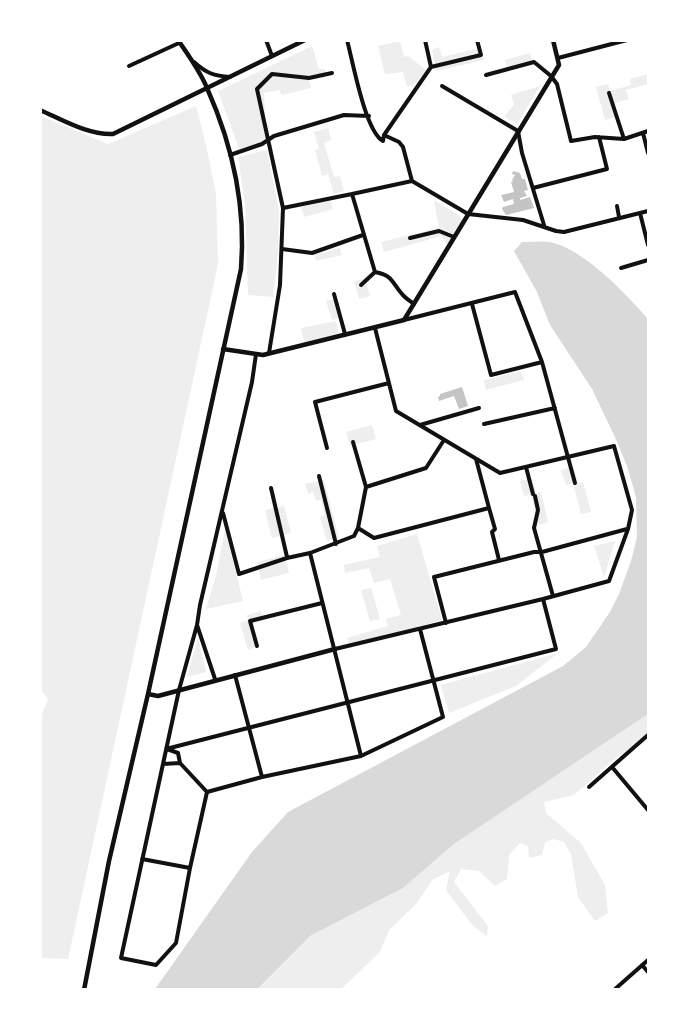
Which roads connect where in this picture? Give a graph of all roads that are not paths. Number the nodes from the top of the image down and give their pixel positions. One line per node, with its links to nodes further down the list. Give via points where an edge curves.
1 (266, 40): 9 (street)
2 (305, 40): 9 (street)
3 (347, 40): 22 (street)
4 (425, 40): 13 (street)
5 (477, 40): 13 (street, via 480,55)
6 (553, 40): 11 (street)
7 (625, 41): 11 (street)
8 (178, 42): 10 (street); 12 (street)
9 (272, 56): 17 (street)
10 (189, 58): 17 (street, via 205,72); 19 (street)
11 (558, 58): 16 (street, via 559,65)
12 (129, 66)
13 (431, 67): 25 (street)
14 (332, 73): 28 (street, via 309,78 276,73 267,78 257,89)
15 (486, 75): 16 (street, via 534,62)
16 (551, 76): 23 (street); 26 (street, via 557,84 571,141)
17 (230, 77): 19 (street)
18 (442, 86): 23 (street)
19 (207, 87): 21 (street, via 113,134 101,135); 30 (street)
20 (609, 93): 27 (street)
21 (40, 110)
22 (369, 116): 25 (street, via 378,138 383,141); 28 (street, via 344,115)
23 (518, 131): 32 (street); 38 (street)
24 (646, 132): 27 (street); 29 (street)
25 (384, 135): 31 (street, via 403,147)
26 (599, 137): 27 (street); 32 (street, via 607,169)
27 (624, 139)
28 (268, 140): 30 (street); 35 (street)
29 (648, 153)
30 (230, 155): 56 (street, via 241,205 243,248 237,296)
31 (412, 181): 33 (street); 38 (street)
32 (533, 188): 40 (street)
33 (352, 194): 35 (street); 41 (street)
34 (616, 206): 39 (street)
35 (283, 208): 45 (street)
36 (648, 211): 37 (street)
37 (640, 213): 39 (street); 44 (street)
38 (468, 214): 40 (street); 42 (street)
39 (620, 217): 40 (street, via 582,229 556,231)
40 (544, 226)
41 (363, 235): 45 (street, via 312,253); 48 (street)
42 (454, 237): 43 (street, via 439,231); 51 (street)
43 (410, 238)
44 (648, 245)
45 (282, 249): 57 (street)
46 (648, 260): 47 (street)
47 (621, 268)
48 (375, 272): 49 (street); 51 (street, via 386,274)
49 (361, 285)
50 (334, 294): 55 (street)
51 (414, 304): 53 (street)
52 (471, 304): 53 (street); 59 (street, via 515,292); 59 (street, via 490,375)
53 (404, 320): 54 (street)
54 (375, 328): 55 (street); 60 (street)
55 (345, 334): 57 (street)
56 (223, 349): 58 (street); 96 (street)
57 (269, 353): 58 (street)
58 (256, 354): 76 (street)
59 (542, 362): 62 (street)
60 (389, 383): 64 (street, via 396,411); 67 (street, via 315,402)
61 (479, 408): 64 (street)
62 (555, 408): 63 (street); 68 (street)
63 (484, 424)
64 (419, 425): 65 (street)
65 (444, 440): 69 (street); 74 (street, via 426,468)
66 (353, 442): 74 (street)
67 (327, 448)
68 (568, 457): 70 (street); 72 (street); 78 (street, via 614,446 632,510)
69 (476, 459): 70 (street, via 500,473); 75 (street)
70 (526, 467): 81 (street, via 538,510 534,528)
71 (319, 476): 79 (street)
72 (575, 483)
73 (271, 488): 82 (street)
74 (366, 488): 77 (street)
75 (489, 508): 77 (street, via 374,538); 83 (street)
76 (223, 510): 82 (street, via 239,574); 88 (street)
77 (358, 528): 79 (street, via 354,536)
78 (628, 529): 81 (street); 84 (street, via 609,581)
79 (336, 544): 80 (street)
80 (310, 552): 82 (street); 86 (street)
81 (542, 552): 83 (street); 84 (street)
82 (287, 558)
83 (499, 560): 87 (street, via 434,577)
84 (553, 596): 85 (street)
85 (543, 599): 87 (street); 94 (street, via 556,649)
86 (322, 603): 90 (street, via 250,621); 91 (street)
87 (446, 623): 89 (street)
88 (197, 625): 93 (street); 95 (street)
89 (420, 630): 91 (street); 94 (street)
90 (257, 646)
91 (335, 649): 92 (street); 97 (street)
92 (235, 675): 93 (street); 98 (street)
93 (215, 679): 95 (street)
94 (433, 680): 97 (street); 101 (street, via 443,717)
95 (179, 690): 96 (street, via 158,696); 100 (street)
96 (148, 694): 114 (street)
97 (347, 702): 98 (street); 101 (street)
98 (249, 728): 100 (street); 105 (street)
99 (648, 735): 104 (street)
100 (166, 749): 102 (street, via 178,753); 103 (street)
101 (361, 756): 105 (street)
102 (180, 763): 103 (street); 107 (street)
103 (163, 764): 109 (street)
104 (612, 767): 106 (street); 108 (street)
105 (262, 777): 107 (street)
106 (589, 787)
107 (207, 792): 110 (street)
108 (648, 810)
109 (142, 859): 110 (street); 110 (street, via 121,958 156,965 176,943)
110 (190, 868)
111 (648, 960): 112 (street)
112 (642, 965): 113 (street); 115 (street)
113 (648, 972)
114 (84, 990)
115 (614, 990)

